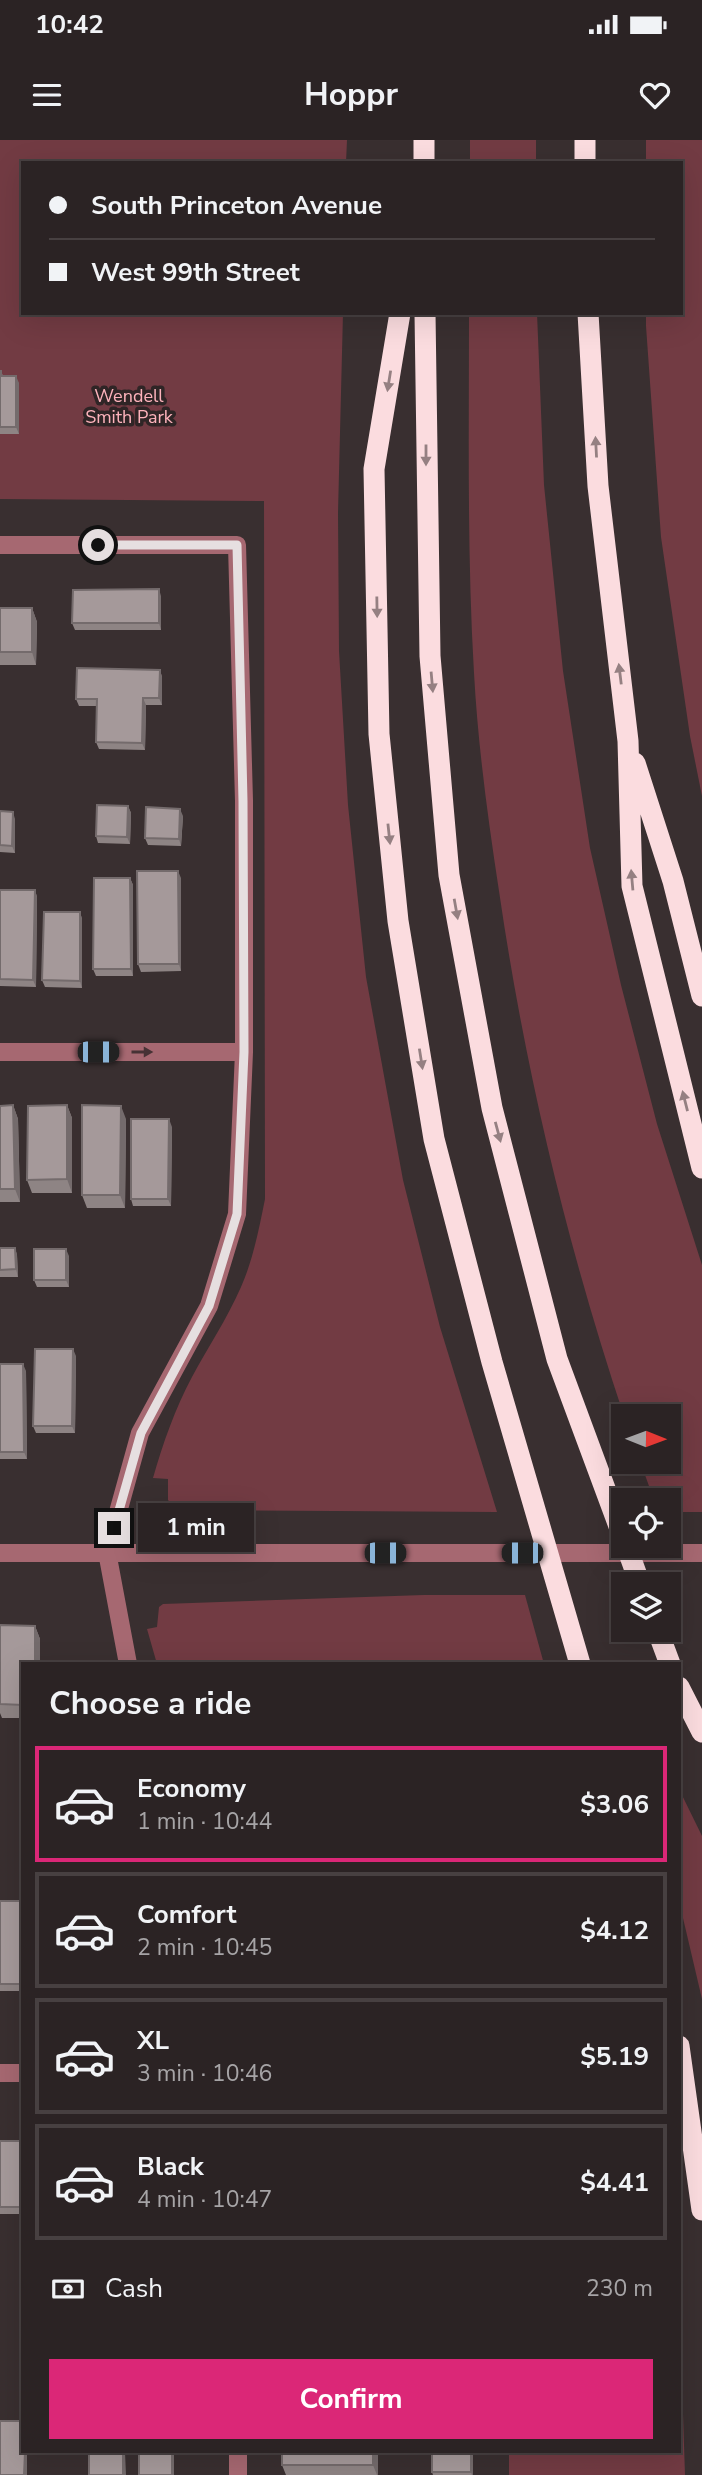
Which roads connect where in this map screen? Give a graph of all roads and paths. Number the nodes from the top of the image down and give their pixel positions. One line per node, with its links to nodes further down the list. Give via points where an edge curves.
1 (424, 140): 3 (highway)
2 (585, 140): 4 (highway)
3 (424, 161)
4 (585, 161)
5 (400, 315): 20 (highway, one-way to 20, via 374,469 379,734 398,921 434,1139 492,1362)
6 (425, 315): 14 (highway, one-way to 14, via 430,656 449,875 492,1108 557,1359)
7 (588, 315): 9 (highway, one-way to 7, via 598,486)
8 (0, 545): 12 (street, via 237,545)
9 (628, 741): 10 (highway, via 673,881); 13 (highway, one-way to 9, via 632,886)
10 (702, 996)
11 (0, 1052): 12 (street, one-way to 12)
12 (244, 1052): 15 (street, via 237,1214 209,1306 141,1433)
13 (702, 1168)
14 (611, 1505)
15 (107, 1552): 16 (street); 17 (street); 19 (street)
16 (0, 1553)
17 (702, 1553)
18 (662, 1642): 21 (highway)
19 (128, 1662)
20 (579, 1662)
21 (669, 1662)
22 (681, 1691): 23 (highway)
23 (702, 1732)
24 (681, 2060): 27 (highway)
25 (0, 2073): 26 (street)
26 (21, 2073)
27 (702, 2210)
28 (238, 2453): 29 (street)
29 (238, 2475)

